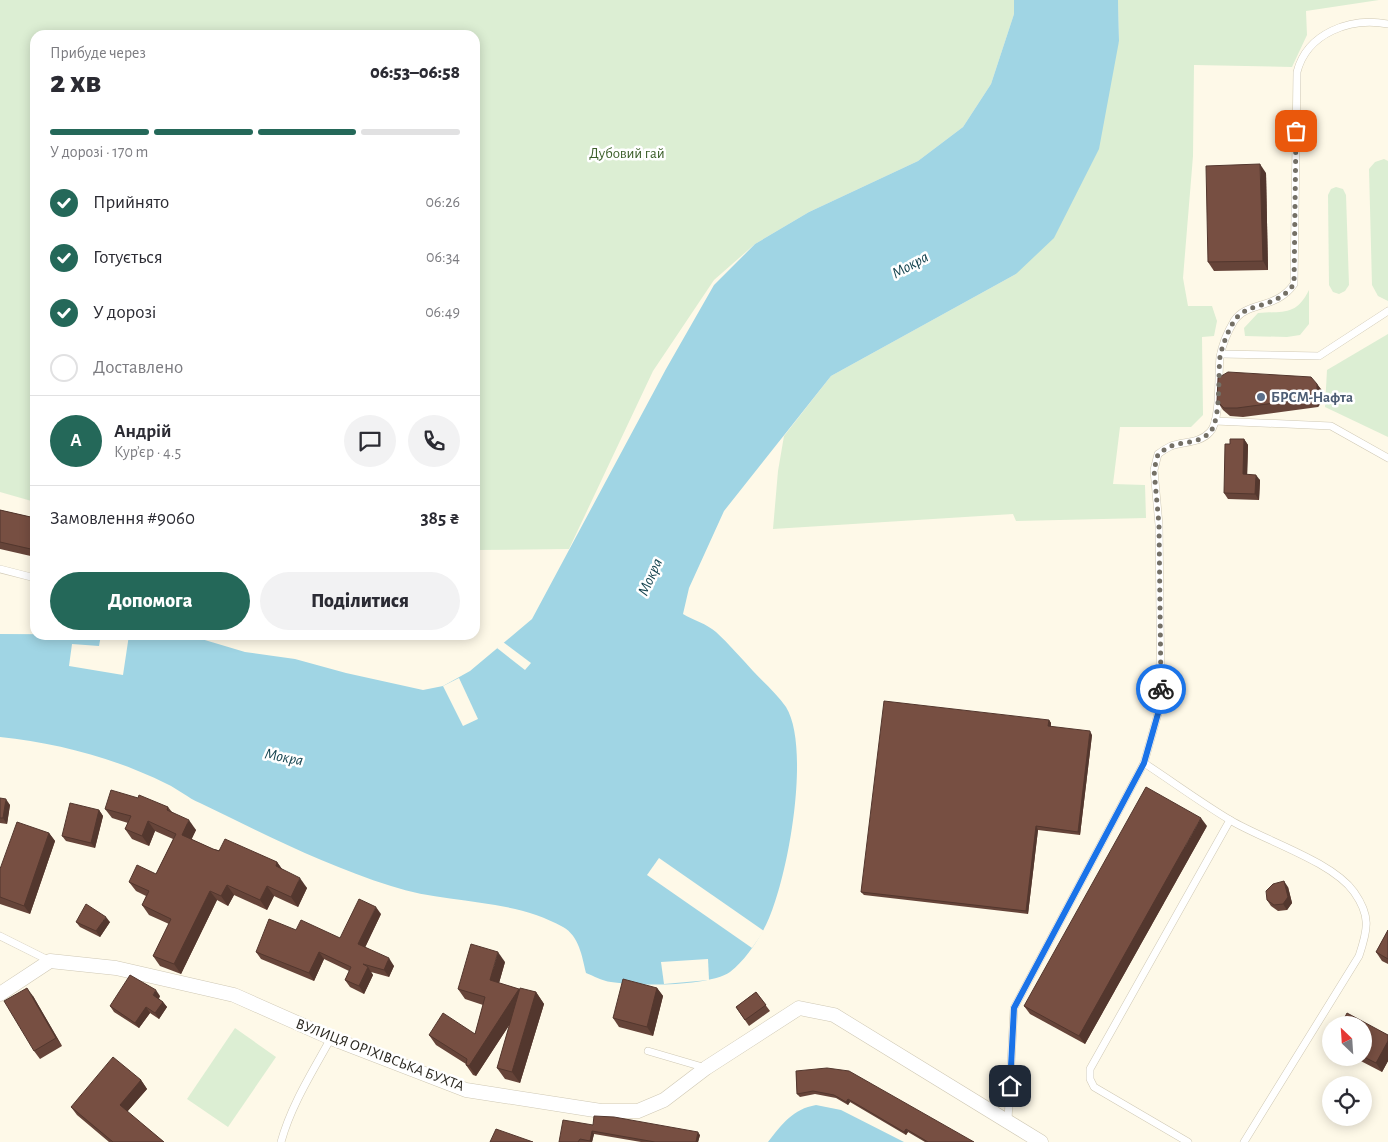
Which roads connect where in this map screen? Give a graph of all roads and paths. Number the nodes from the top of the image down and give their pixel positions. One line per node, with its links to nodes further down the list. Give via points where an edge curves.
1 (1388, 24): 3 (lane, via 1348,25 1333,30 1304,52 1297,72 1294,284 1276,301 1244,311 1235,320)
2 (1388, 311): 3 (lane, via 1319,356)
3 (1220, 354): 4 (lane)
4 (1215, 421): 5 (lane, via 1331,426); 8 (lane, via 1211,432 1189,444 1172,445 1158,454 1154,470 1159,525 1161,703)
5 (1388, 458)
6 (0, 569): 7 (lane)
7 (30, 577)
8 (1144, 763): 9 (lane); 16 (lane, via 1014,1008)
9 (1230, 820): 19 (lane, via 1090,1069 1094,1087); 20 (lane, via 1333,872 1353,891 1364,911 1368,931 1359,956)
10 (0, 936): 11 (lane)
11 (50, 961): 12 (street); 13 (street, ВУЛИЦЯ ОРІХІВСЬКА БУХТА, via 116,968 234,995)
12 (0, 994)
13 (332, 1038): 15 (street, ВУЛИЦЯ ОРІХІВСЬКА БУХТА, via 466,1090 601,1111 638,1111 664,1100); 17 (lane, via 302,1090)
14 (648, 1051): 15 (lane)
15 (706, 1068): 16 (street, ВУЛИЦЯ ОРІХІВСЬКА БУХТА, via 799,1008 834,1015)
16 (1008, 1120): 18 (street, ВУЛИЦЯ ОРІХІВСЬКА БУХТА)
17 (281, 1142)
18 (1041, 1142)
19 (1188, 1142)
20 (1244, 1142)

